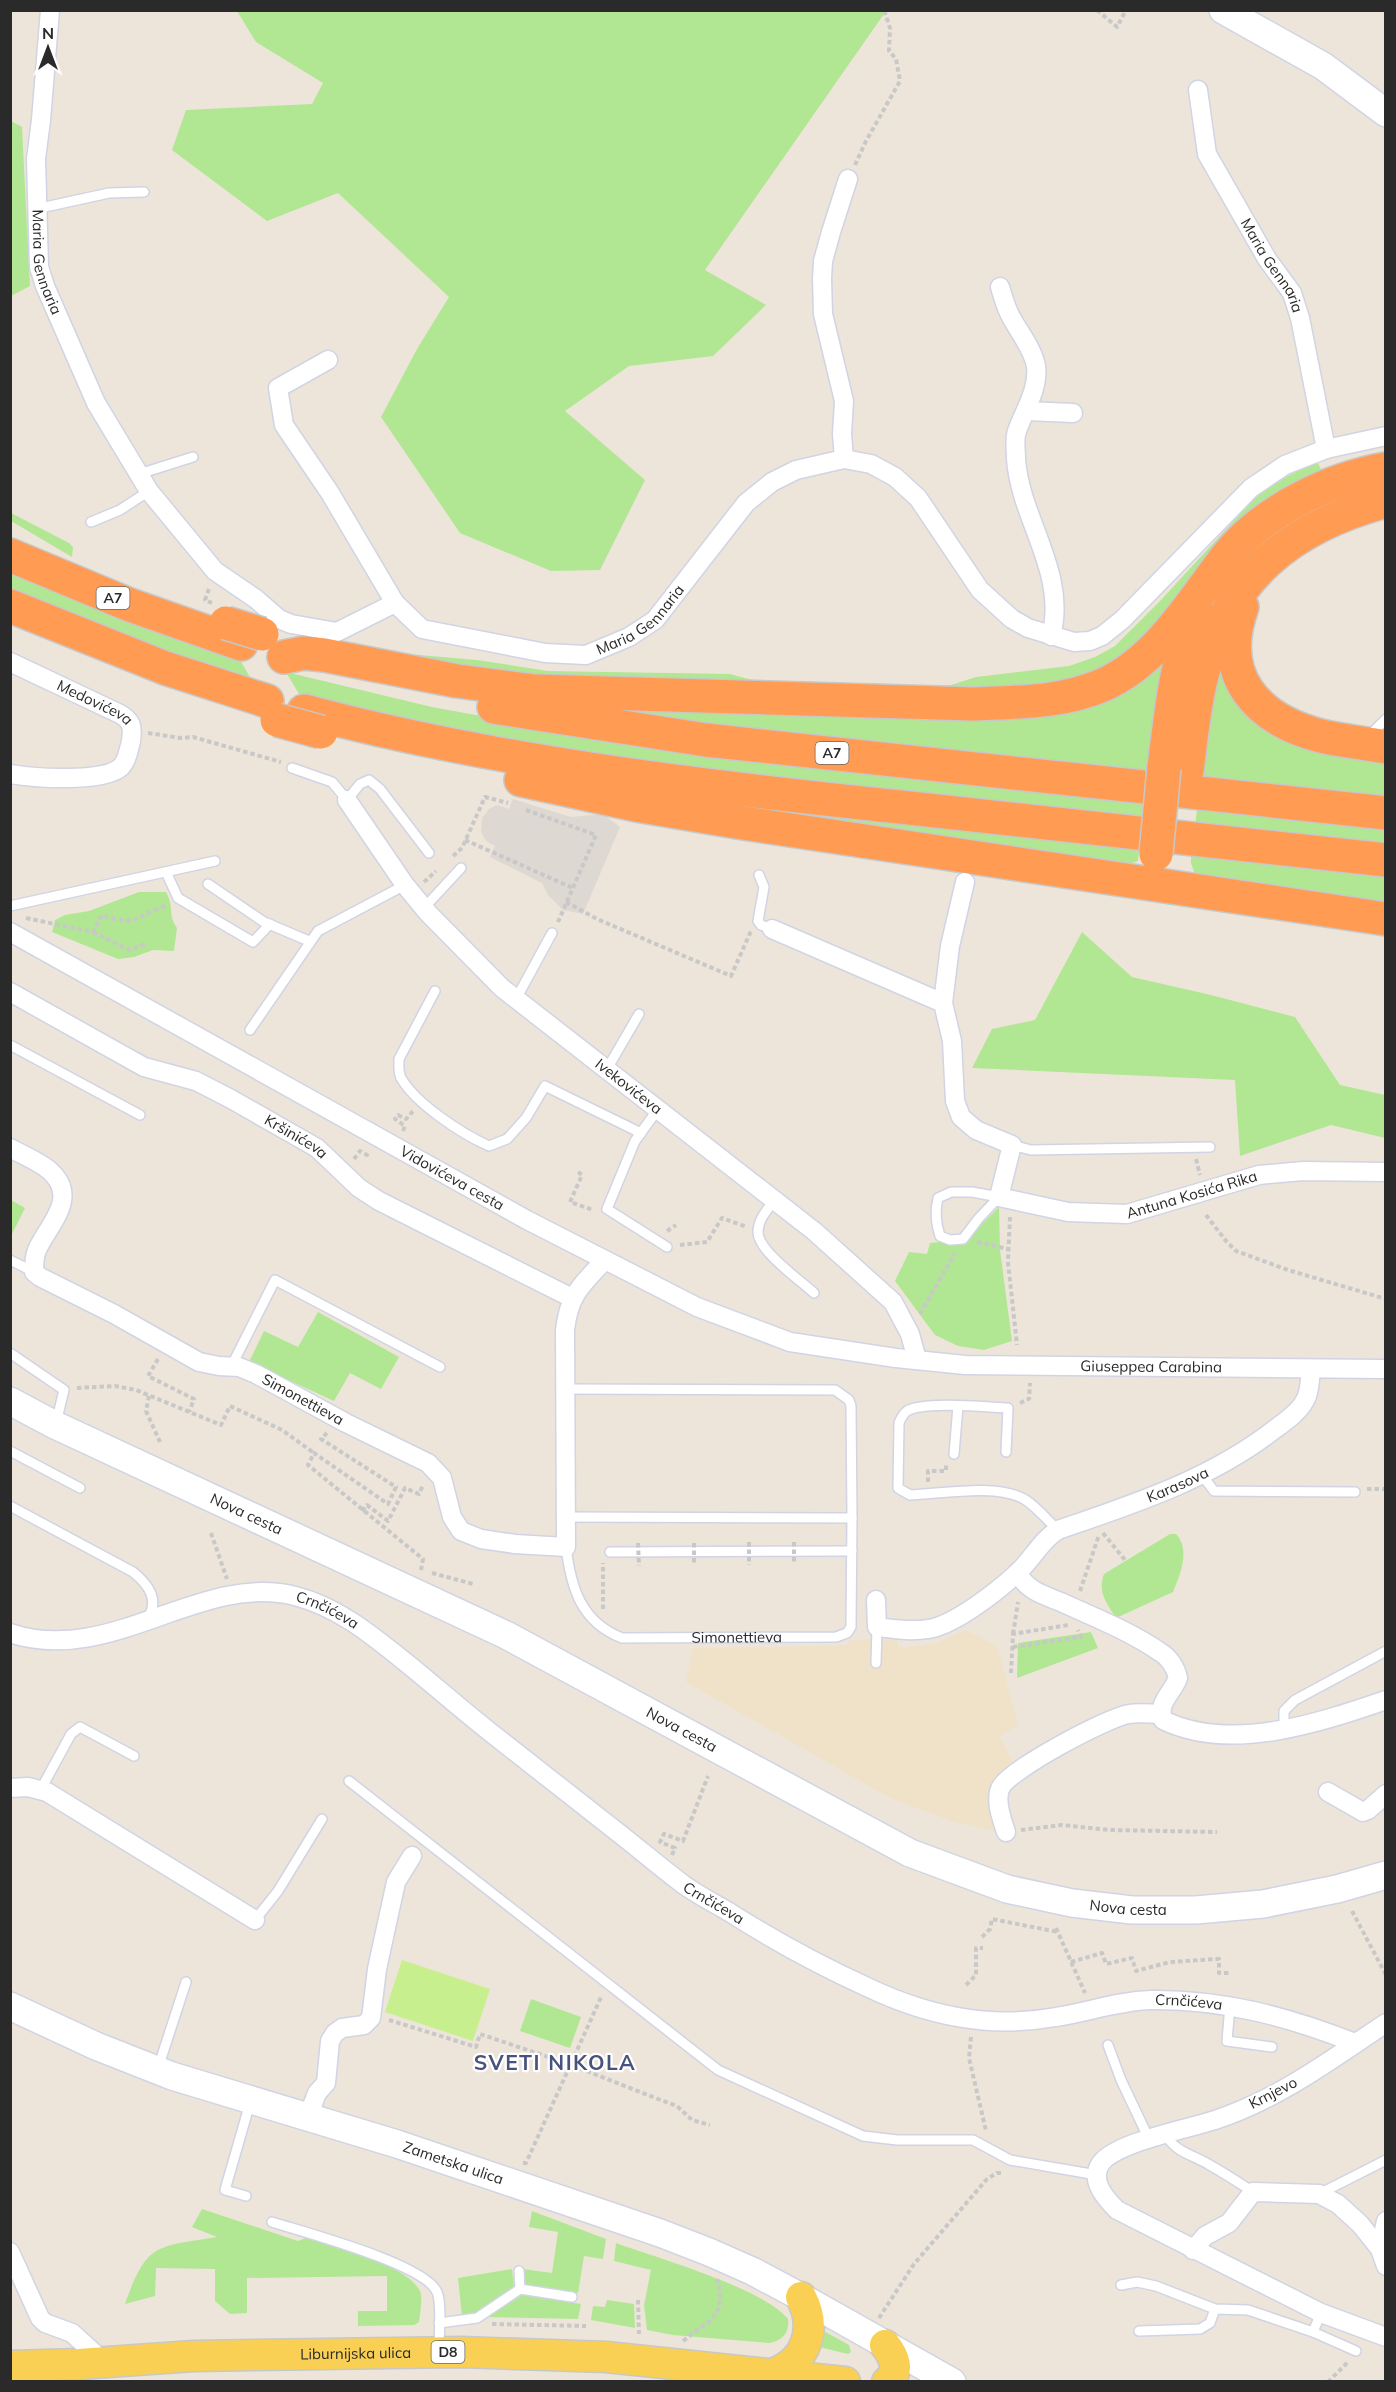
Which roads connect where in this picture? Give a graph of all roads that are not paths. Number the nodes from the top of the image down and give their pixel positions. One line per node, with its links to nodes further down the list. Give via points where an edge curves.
1 (50, 10): 7 (street, Maria Gennaria, via 36,159)
2 (1223, 10): 4 (street, via 1323,66)
3 (1198, 90): 13 (street, Maria Gennaria, via 1207,154 1267,259 1292,293)
4 (1386, 113)
5 (848, 179): 15 (street, via 823,261 822,279 823,314 844,401)
6 (144, 192): 7 (lane, via 110,193)
7 (36, 209): 17 (street, Maria Gennaria, via 39,267 45,286 96,403)
8 (1000, 287): 10 (street, via 1035,363 1036,377)
9 (328, 360): 25 (street, Maria Gennaria, via 278,388 284,425 330,493)
10 (1026, 411): 11 (street); 27 (street, via 1016,434 1016,461 1053,587 1056,617)
11 (1073, 412)
12 (1386, 436): 13 (street, Maria Gennaria)
13 (1326, 449): 27 (street, Maria Gennaria, via 1285,465 1251,488 1102,636 1074,642)
14 (193, 457): 17 (lane)
15 (844, 459): 25 (street, Maria Gennaria, via 796,470 772,482 746,503 655,620 586,655 546,653 422,629); 27 (street, Maria Gennaria, via 872,464 895,477 918,498 980,590 1011,619)
16 (1386, 469): 24 (highway, via 1330,485 1284,508 1254,529)
17 (139, 474): 18 (street, Maria Gennaria)
18 (149, 491): 20 (lane); 25 (street, Maria Gennaria, via 215,570 279,619 337,632)
19 (1386, 501): 23 (highway, via 1313,528 1276,552)
20 (92, 522)
21 (10, 532): 28 (highway, via 124,588)
22 (10, 555): 28 (highway, A7, via 130,605)
23 (1253, 577): 32 (highway, via 1234,639 1235,666 1250,696 1287,723 1320,735); 34 (highway, via 1228,608 1212,644)
24 (1211, 579): 28 (highway, via 1164,639 1136,663 1088,691 1035,702 973,704 535,691 457,681); 34 (highway, via 1187,635 1175,680)
25 (395, 603)
26 (10, 606): 30 (highway, via 165,668 198,694)
27 (1050, 636)
28 (250, 641): 37 (highway, A7, via 352,676 465,702 599,725 706,740)
29 (10, 662): 35 (street, Medovićeva, via 120,714 130,720 133,730 123,766 111,773 62,778)
30 (292, 716): 39 (highway, via 659,780); 46 (highway, via 464,768 636,805)
31 (1386, 719): 32 (lane, via 1372,734)
32 (1371, 744)
33 (292, 768): 36 (lane, via 332,782)
34 (1175, 770): 46 (highway, via 1167,855 1174,872)
35 (10, 774)
36 (347, 800): 38 (lane, via 360,784 369,780); 47 (street, Ivekovićeva)
37 (1386, 813)
38 (429, 853)
39 (1386, 860)
40 (215, 861): 42 (lane)
41 (461, 868): 49 (lane)
42 (166, 872): 48 (lane); 51 (lane, via 178,898 253,942)
43 (759, 875): 52 (lane, via 764,887)
44 (965, 882): 59 (street, via 950,946)
45 (208, 884): 51 (lane)
46 (1165, 887): 50 (highway)
47 (409, 889): 49 (street, Ivekovićeva); 55 (lane, via 330,923)
48 (10, 906)
49 (424, 908): 58 (street, Ivekovićeva)
50 (1386, 919)
51 (270, 924): 55 (lane)
52 (765, 925): 59 (street)
53 (10, 932): 75 (street, Vidovićeva cesta)
54 (552, 933): 58 (lane)
55 (309, 940): 61 (lane, via 304,953)
56 (435, 991): 66 (lane, via 399,1059 399,1070 421,1101 472,1139 489,1146 507,1139 526,1119 545,1086)
57 (10, 992): 78 (street, Kršinićeva, via 144,1067 196,1081 231,1099 317,1148 359,1188 379,1201)
58 (516, 999): 63 (street, Ivekovićeva)
59 (943, 1003): 67 (street, via 952,1041 955,1101 962,1117 976,1130)
60 (639, 1014): 63 (lane)
61 (250, 1029)
62 (10, 1045): 65 (lane)
63 (607, 1069): 64 (street, Ivekovićeva)
64 (658, 1109): 66 (lane); 72 (street, Ivekovićeva)
65 (140, 1115)
66 (640, 1133): 73 (lane, via 607,1209)
67 (1012, 1145): 68 (lane, via 1031,1150); 71 (street)
68 (1210, 1147)
69 (10, 1148): 76 (street, via 51,1172 60,1185 60,1213 37,1251)
70 (1386, 1172): 71 (street, Antuna Kosića Rika, via 1259,1175 1127,1214 1068,1212)
71 (999, 1197): 71 (lane, Antuna Kosića Rika, via 951,1192 938,1198 940,1236 963,1239)
72 (775, 1199): 77 (lane, via 759,1223 762,1247); 80 (street, Ivekovićeva, via 893,1302 910,1334)
73 (667, 1247)
74 (10, 1260): 76 (lane, Simonettieva)
75 (605, 1260): 78 (street, Simonettieva); 80 (street, Vidovićeva cesta, via 697,1307 790,1342)
76 (34, 1272): 81 (street, Simonettieva, via 200,1362)
77 (814, 1293)
78 (572, 1298): 85 (street, Simonettieva, via 565,1330)
79 (10, 1353): 88 (lane, via 64,1390)
80 (917, 1360): 83 (street, Giuseppea Carabina, via 965,1365)
81 (231, 1367): 82 (lane, via 275,1280); 99 (street, Simonettieva, via 256,1374 428,1463 442,1478 452,1517 461,1531 504,1543)
82 (440, 1367)
83 (1311, 1369): 84 (street, Giuseppea Carabina); 92 (street, Karasova, via 1308,1395 1300,1408 1236,1456)
84 (1386, 1370)
85 (565, 1389): 96 (street, Simonettieva); 97 (lane, Simonettieva, via 836,1390 851,1406)
86 (10, 1401): 88 (street, Nova cesta)
87 (958, 1406): 90 (lane, via 1008,1408); 91 (lane); 98 (lane, via 915,1408 902,1416 898,1488 910,1495 996,1490 1011,1493 1025,1500)
88 (55, 1425): 122 (street, Nova cesta, via 506,1635 910,1853 1007,1889 1071,1903 1132,1910 1196,1910 1263,1904)
89 (10, 1451): 93 (lane)
90 (1006, 1452)
91 (954, 1454)
92 (1202, 1475): 94 (lane, via 1214,1491); 98 (street, Karasova)
93 (80, 1488)
94 (1355, 1492)
95 (10, 1506): 104 (lane, via 139,1576 154,1602)
96 (566, 1517): 97 (lane); 99 (street, Simonettieva)
97 (852, 1518): 100 (lane, Simonettieva)
98 (1058, 1530): 102 (street, Karasova)
99 (566, 1547): 100 (lane, Simonettieva, via 569,1573 580,1604 602,1628 622,1638 643,1639 836,1637 847,1633 851,1627)
100 (852, 1551): 101 (lane)
101 (610, 1552)
102 (1018, 1573): 105 (street, Karasova, via 950,1622 929,1629); 110 (street, via 1031,1588 1079,1602 1162,1652 1178,1678 1160,1707)
103 (876, 1600): 105 (street)
104 (146, 1621): 106 (street, Crnčićeva, via 87,1639 36,1640); 125 (street, Crnčićeva, via 228,1596 259,1592 294,1595 333,1609 373,1636 685,1886 870,1989 923,2009 987,2022 1023,2022 1125,2002)
105 (877, 1627): 108 (lane)
106 (10, 1633)
107 (1386, 1651): 111 (lane, via 1295,1700 1284,1711)
108 (876, 1663)
109 (1386, 1700): 111 (street, via 1325,1721)
110 (1161, 1714): 111 (street, via 1163,1720 1192,1732 1218,1735); 119 (street, via 1128,1714 1028,1764 999,1792)
111 (1284, 1728)
112 (134, 1756): 115 (lane, via 76,1728)
113 (349, 1781): 120 (lane)
114 (10, 1788): 115 (street)
115 (41, 1789): 123 (street)
116 (1328, 1792): 117 (street, via 1363,1812)
117 (1386, 1794)
118 (322, 1819): 123 (lane, via 278,1891)
119 (1006, 1832)
120 (429, 1842): 121 (lane); 136 (lane, via 718,2070 863,2136 973,2140 1010,2160)
121 (412, 1856): 133 (street, via 396,1882 371,2018 364,2025 335,2032 330,2041 326,2083 317,2093)
122 (1386, 1875)
123 (255, 1920)
124 (186, 1982): 131 (lane)
125 (1230, 2005): 128 (street, Crnčićeva); 130 (lane, via 1227,2041)
126 (10, 2006): 131 (street, Zametska ulica)
127 (1386, 2023): 128 (street, Krnjevo)
128 (1355, 2043): 134 (street, Krnjevo, via 1293,2084 1254,2103 1218,2119)
129 (1108, 2045): 134 (lane, via 1121,2080)
130 (1272, 2047)
131 (157, 2070): 132 (street, Zametska ulica)
132 (251, 2101): 133 (street, Zametska ulica); 139 (lane, via 225,2190)
133 (308, 2117): 149 (street, Zametska ulica, via 660,2233 752,2271)
134 (1157, 2137): 136 (street, Krnjevo, via 1115,2150 1099,2166); 137 (lane)
135 (1386, 2160): 138 (lane)
136 (1097, 2175): 142 (street, via 1104,2197 1117,2210)
137 (1253, 2192): 138 (street); 142 (street, via 1229,2223 1205,2236)
138 (1319, 2194): 144 (street, via 1360,2224)
139 (246, 2196)
140 (272, 2222): 154 (lane, via 383,2258 418,2276 437,2292)
141 (1386, 2222): 144 (street)
142 (1193, 2250): 151 (street)
143 (10, 2252): 158 (street, via 40,2318 72,2333)
144 (1383, 2257)
145 (519, 2271): 147 (lane)
146 (1121, 2285): 150 (lane, via 1156,2286)
147 (520, 2289): 148 (lane); 154 (lane, via 477,2318)
148 (572, 2296)
149 (801, 2297): 156 (street, Zametska ulica); 160 (main road, via 810,2319 806,2343 792,2362)
150 (1215, 2309): 152 (lane, via 1210,2323 1200,2329); 153 (lane, via 1248,2310)
151 (1321, 2313): 153 (lane); 155 (street)
152 (1139, 2331)
153 (1313, 2332): 157 (lane)
154 (439, 2337): 158 (main road, Liburnijska ulica / D8); 160 (main road, Liburnijska ulica / D8)
155 (1386, 2337)
156 (885, 2345): 162 (main road, via 895,2367); 163 (street, Zametska ulica)
157 (1354, 2355)
158 (105, 2363): 159 (main road, Liburnijska ulica / D8)
159 (10, 2366)
160 (775, 2373): 161 (main road, Liburnijska ulica / D8)
161 (845, 2382)
162 (887, 2382)
163 (952, 2382)

